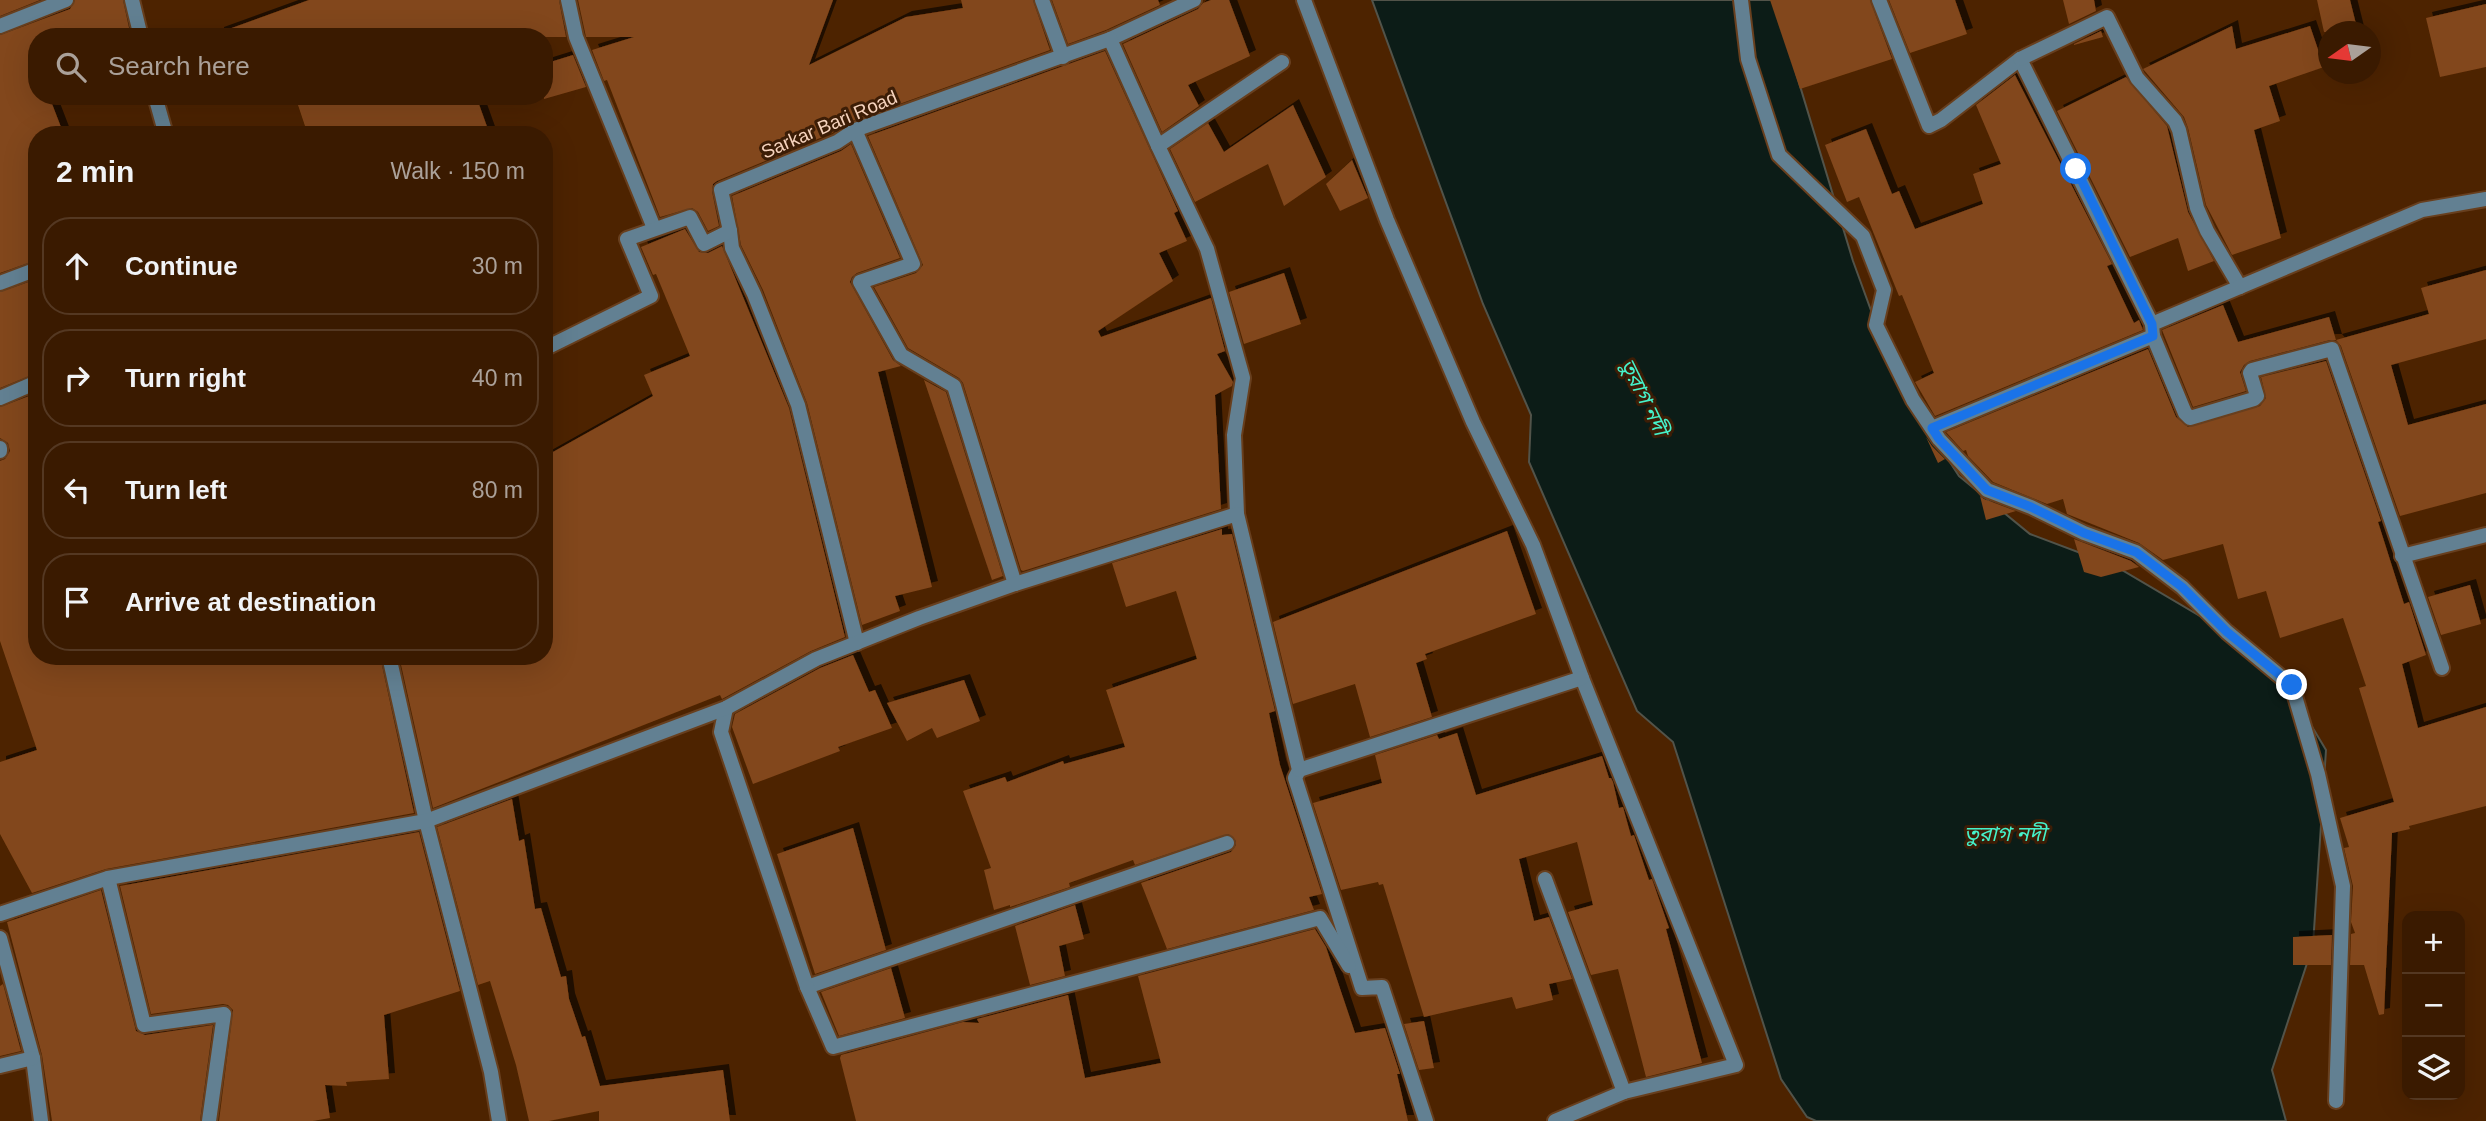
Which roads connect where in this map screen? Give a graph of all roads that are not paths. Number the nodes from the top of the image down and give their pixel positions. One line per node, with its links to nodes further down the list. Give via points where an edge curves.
1 (66, 0): 9 (street)
2 (132, 0): 10 (street)
3 (568, 0): 20 (street, via 576,37)
4 (1042, 0): 12 (street)
5 (1194, 0): 11 (street, Sarkar Bari Road)
6 (1304, 0): 37 (street, via 1387,220 1473,422 1533,545)
7 (1741, 0): 29 (street, via 1748,60 1779,155 1863,236 1884,290 1877,325 1913,400)
8 (1879, 0): 13 (street, via 1929,126)
9 (0, 26)
10 (139, 28)
11 (1110, 39): 12 (street, Sarkar Bari Road); 18 (street)
12 (1063, 57): 17 (street, Sarkar Bari Road)
13 (2020, 60): 24 (street, via 2107,17 2137,78 2175,121 2197,208); 25 (street)
14 (1282, 62): 18 (street)
15 (158, 105): 16 (street)
16 (163, 126)
17 (855, 130): 21 (street, Sarkar Bari Road, via 837,142 721,190); 33 (street, via 913,264 860,282 901,355 954,386)
18 (1158, 146): 30 (street, via 1207,249 1242,378 1234,435)
19 (2486, 199): 24 (street, via 2422,210)
20 (653, 228): 21 (street, via 690,217 704,244); 26 (street, via 626,239 651,296)
21 (730, 231): 34 (street, via 732,248 798,405)
22 (28, 272): 23 (street)
23 (0, 283)
24 (2240, 287): 25 (street)
25 (2152, 330): 29 (street); 32 (street, via 2190,418 2254,399 2252,370 2332,349)
26 (553, 345)
27 (28, 386): 28 (street)
28 (0, 398)
29 (1932, 428): 51 (street, via 1987,490 2136,552 2292,685 2343,886)
30 (1237, 514): 33 (street); 39 (street)
31 (2486, 535): 32 (street)
32 (2402, 556): 36 (street)
33 (1016, 584): 34 (street)
34 (857, 643): 38 (street)
35 (391, 665): 40 (street)
36 (2442, 668)
37 (1582, 678): 39 (street); 50 (street, via 1736,1065)
38 (726, 708): 40 (street); 46 (street, via 721,732)
39 (1299, 771): 47 (street, via 1295,778)
40 (426, 821): 42 (street); 54 (street, via 491,1072)
41 (1227, 843): 46 (street)
42 (108, 878): 44 (street); 53 (street, via 144,1024 224,1014)
43 (1545, 879): 50 (street)
44 (0, 914)
45 (0, 939): 48 (street)
46 (807, 987): 47 (street, via 833,1047 1320,918)
47 (1362, 988): 55 (street, via 1382,987)
48 (33, 1058): 49 (street); 52 (street)
49 (0, 1066)
50 (1624, 1092): 56 (street)
51 (2336, 1101)
52 (38, 1120)
53 (209, 1121)
54 (499, 1121)
55 (1426, 1121)
56 (1555, 1121)

